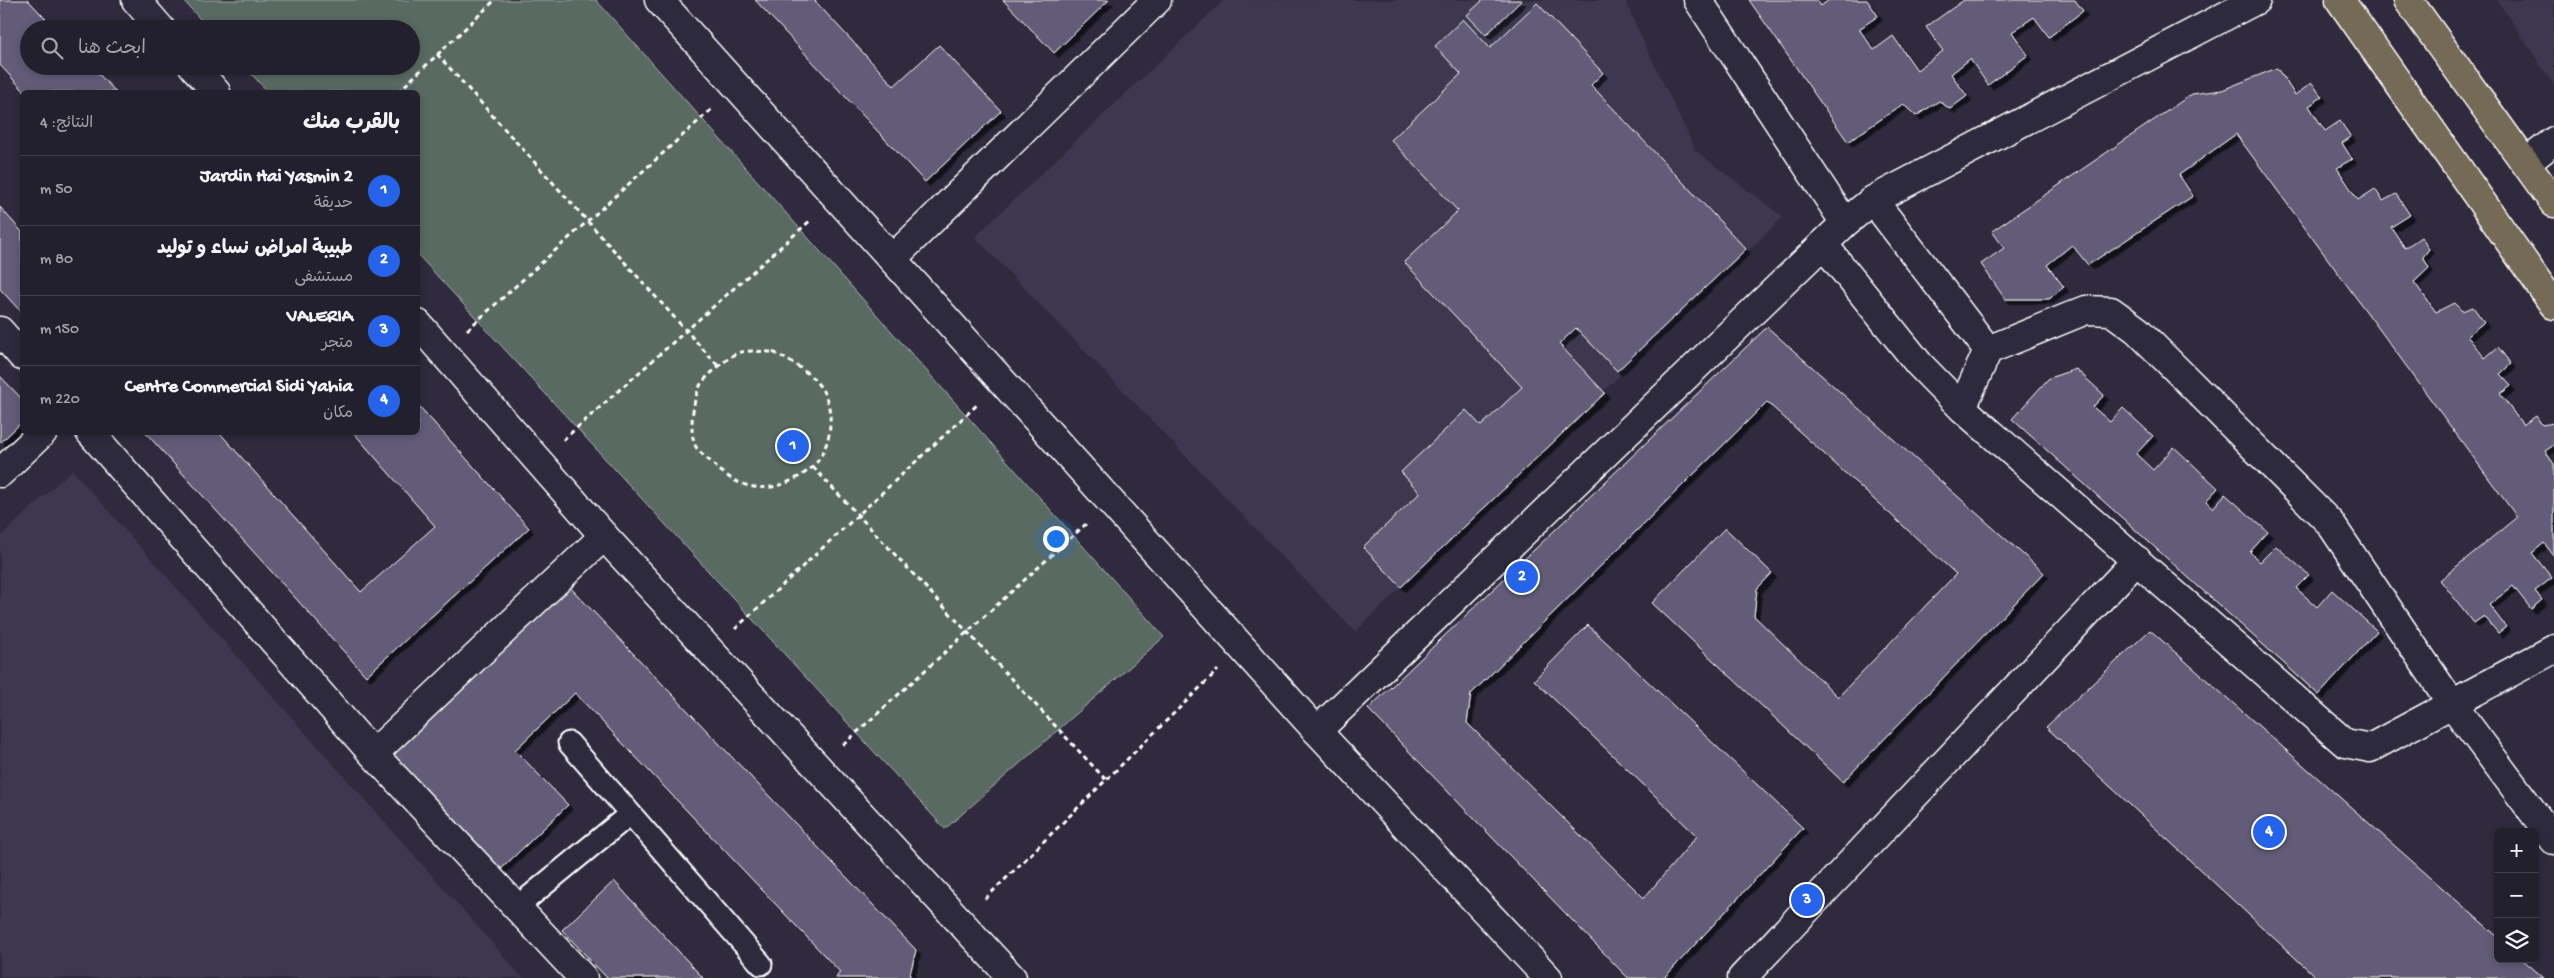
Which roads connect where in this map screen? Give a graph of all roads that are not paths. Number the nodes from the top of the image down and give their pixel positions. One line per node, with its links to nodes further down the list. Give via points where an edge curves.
1 (136, 0): 8 (street)
2 (659, 0): 17 (street)
3 (1157, 0): 17 (street)
4 (1698, 0): 15 (street)
5 (2256, 0): 13 (street)
6 (2340, 0): 18 (main road)
7 (2408, 0): 12 (main road)
8 (153, 20)
9 (201, 75): 10 (street)
10 (214, 90)
11 (2554, 141): 12 (street)
12 (2526, 164): 14 (main road)
13 (1873, 200): 15 (street); 21 (street)
14 (2554, 203)
15 (1844, 223): 16 (street)
16 (1823, 244): 23 (street, via 1919,364); 31 (street)
17 (892, 259): 31 (street)
18 (2554, 304)
19 (420, 326): 27 (street)
20 (0, 331): 22 (street)
21 (1988, 350): 23 (street); 30 (street, via 2086,310 2111,311 2130,325 2330,523)
22 (20, 354)
23 (1962, 408): 28 (street)
24 (40, 435): 26 (street)
25 (93, 435): 33 (street)
26 (0, 473)
27 (604, 536): 33 (street); 39 (street)
28 (2137, 560): 30 (street, via 2345,743 2370,748); 41 (street)
29 (2554, 649): 30 (street)
30 (2452, 704): 35 (street)
31 (1317, 731): 40 (street)
32 (569, 743): 34 (lane)
33 (373, 754): 36 (street)
34 (630, 814): 36 (lane); 37 (lane)
35 (2554, 840)
36 (517, 907): 38 (street)
37 (761, 964)
38 (583, 978)
39 (1012, 978)
40 (1548, 978)
41 (1742, 978)

